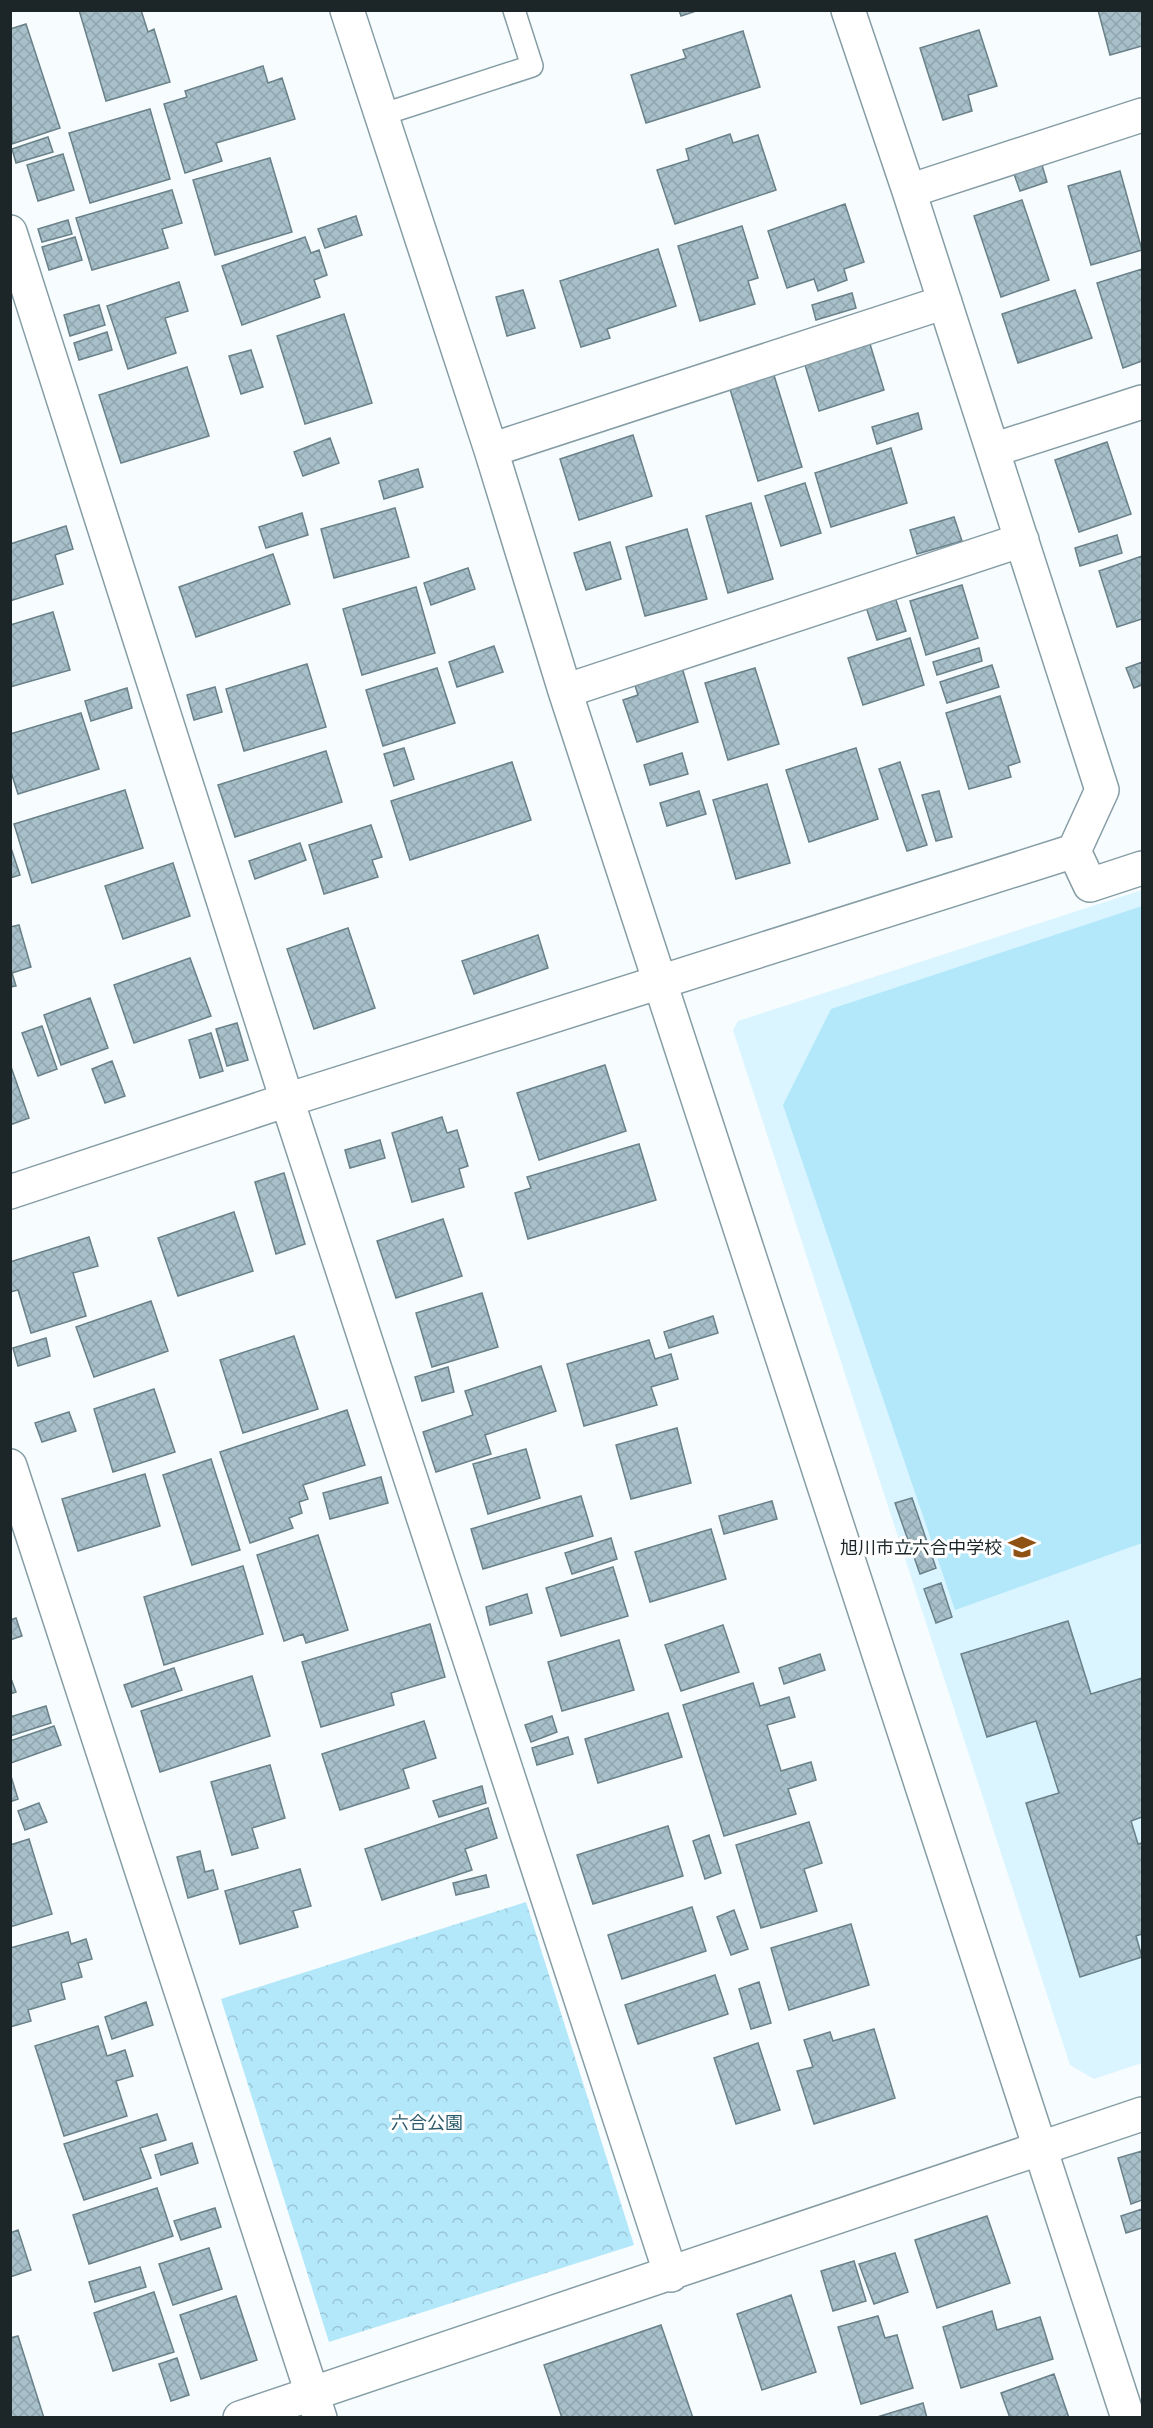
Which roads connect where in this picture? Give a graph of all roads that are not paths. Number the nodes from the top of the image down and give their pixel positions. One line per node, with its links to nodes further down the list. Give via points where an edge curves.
1 (347, 10): 4 (street)
2 (514, 10): 4 (lane, via 532,66)
3 (848, 10): 6 (street)
4 (381, 115): 10 (street)
5 (1143, 115): 6 (street)
6 (909, 191): 8 (street)
7 (10, 232): 17 (street)
8 (945, 302): 10 (street); 11 (street)
9 (1143, 402): 11 (street)
10 (491, 450): 13 (street)
11 (993, 450): 12 (street)
12 (1022, 540): 13 (street); 14 (street, via 1102,790)
13 (565, 691): 16 (street)
14 (1074, 850): 15 (street, via 1090,885); 16 (street)
15 (1143, 868)
16 (661, 980): 17 (street); 21 (street)
17 (287, 1100): 18 (street); 22 (street)
18 (10, 1192)
19 (10, 1466): 23 (street)
20 (1143, 2114): 21 (street)
21 (1041, 2148): 22 (street); 25 (street)
22 (671, 2275): 23 (street)
23 (316, 2406): 24 (street)
24 (240, 2418)
25 (1128, 2418)

